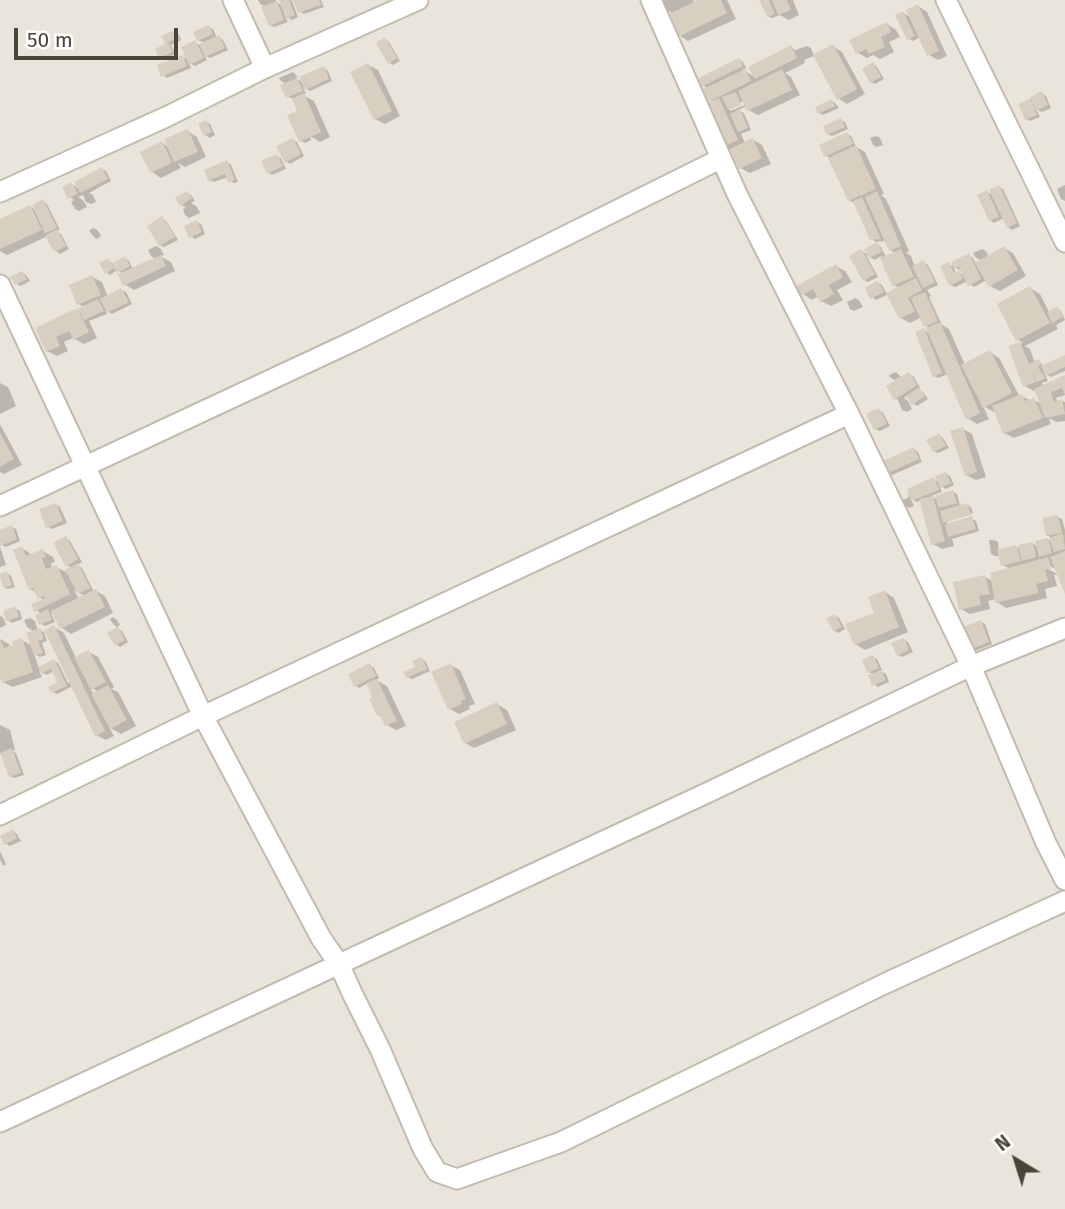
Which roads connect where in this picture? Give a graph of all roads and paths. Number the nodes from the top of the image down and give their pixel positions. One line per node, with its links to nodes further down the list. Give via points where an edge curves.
1 (233, 0): 5 (street)
2 (418, 0): 5 (street)
3 (651, 0): 6 (street)
4 (946, 0): 8 (street)
5 (265, 68): 7 (street)
6 (720, 159): 10 (street); 11 (street, via 358,339)
7 (0, 192)
8 (1065, 243)
9 (0, 285): 11 (street)
10 (849, 414): 14 (street); 15 (street)
11 (87, 466): 12 (street); 15 (street)
12 (0, 506)
13 (1065, 628): 14 (street)
14 (971, 666): 17 (street); 19 (street)
15 (203, 716): 16 (street); 19 (street)
16 (0, 815)
17 (1065, 880)
18 (1065, 901): 19 (street, via 561,1142 457,1179 437,1172 423,1149)
19 (339, 964): 20 (street)
20 (0, 1122)

